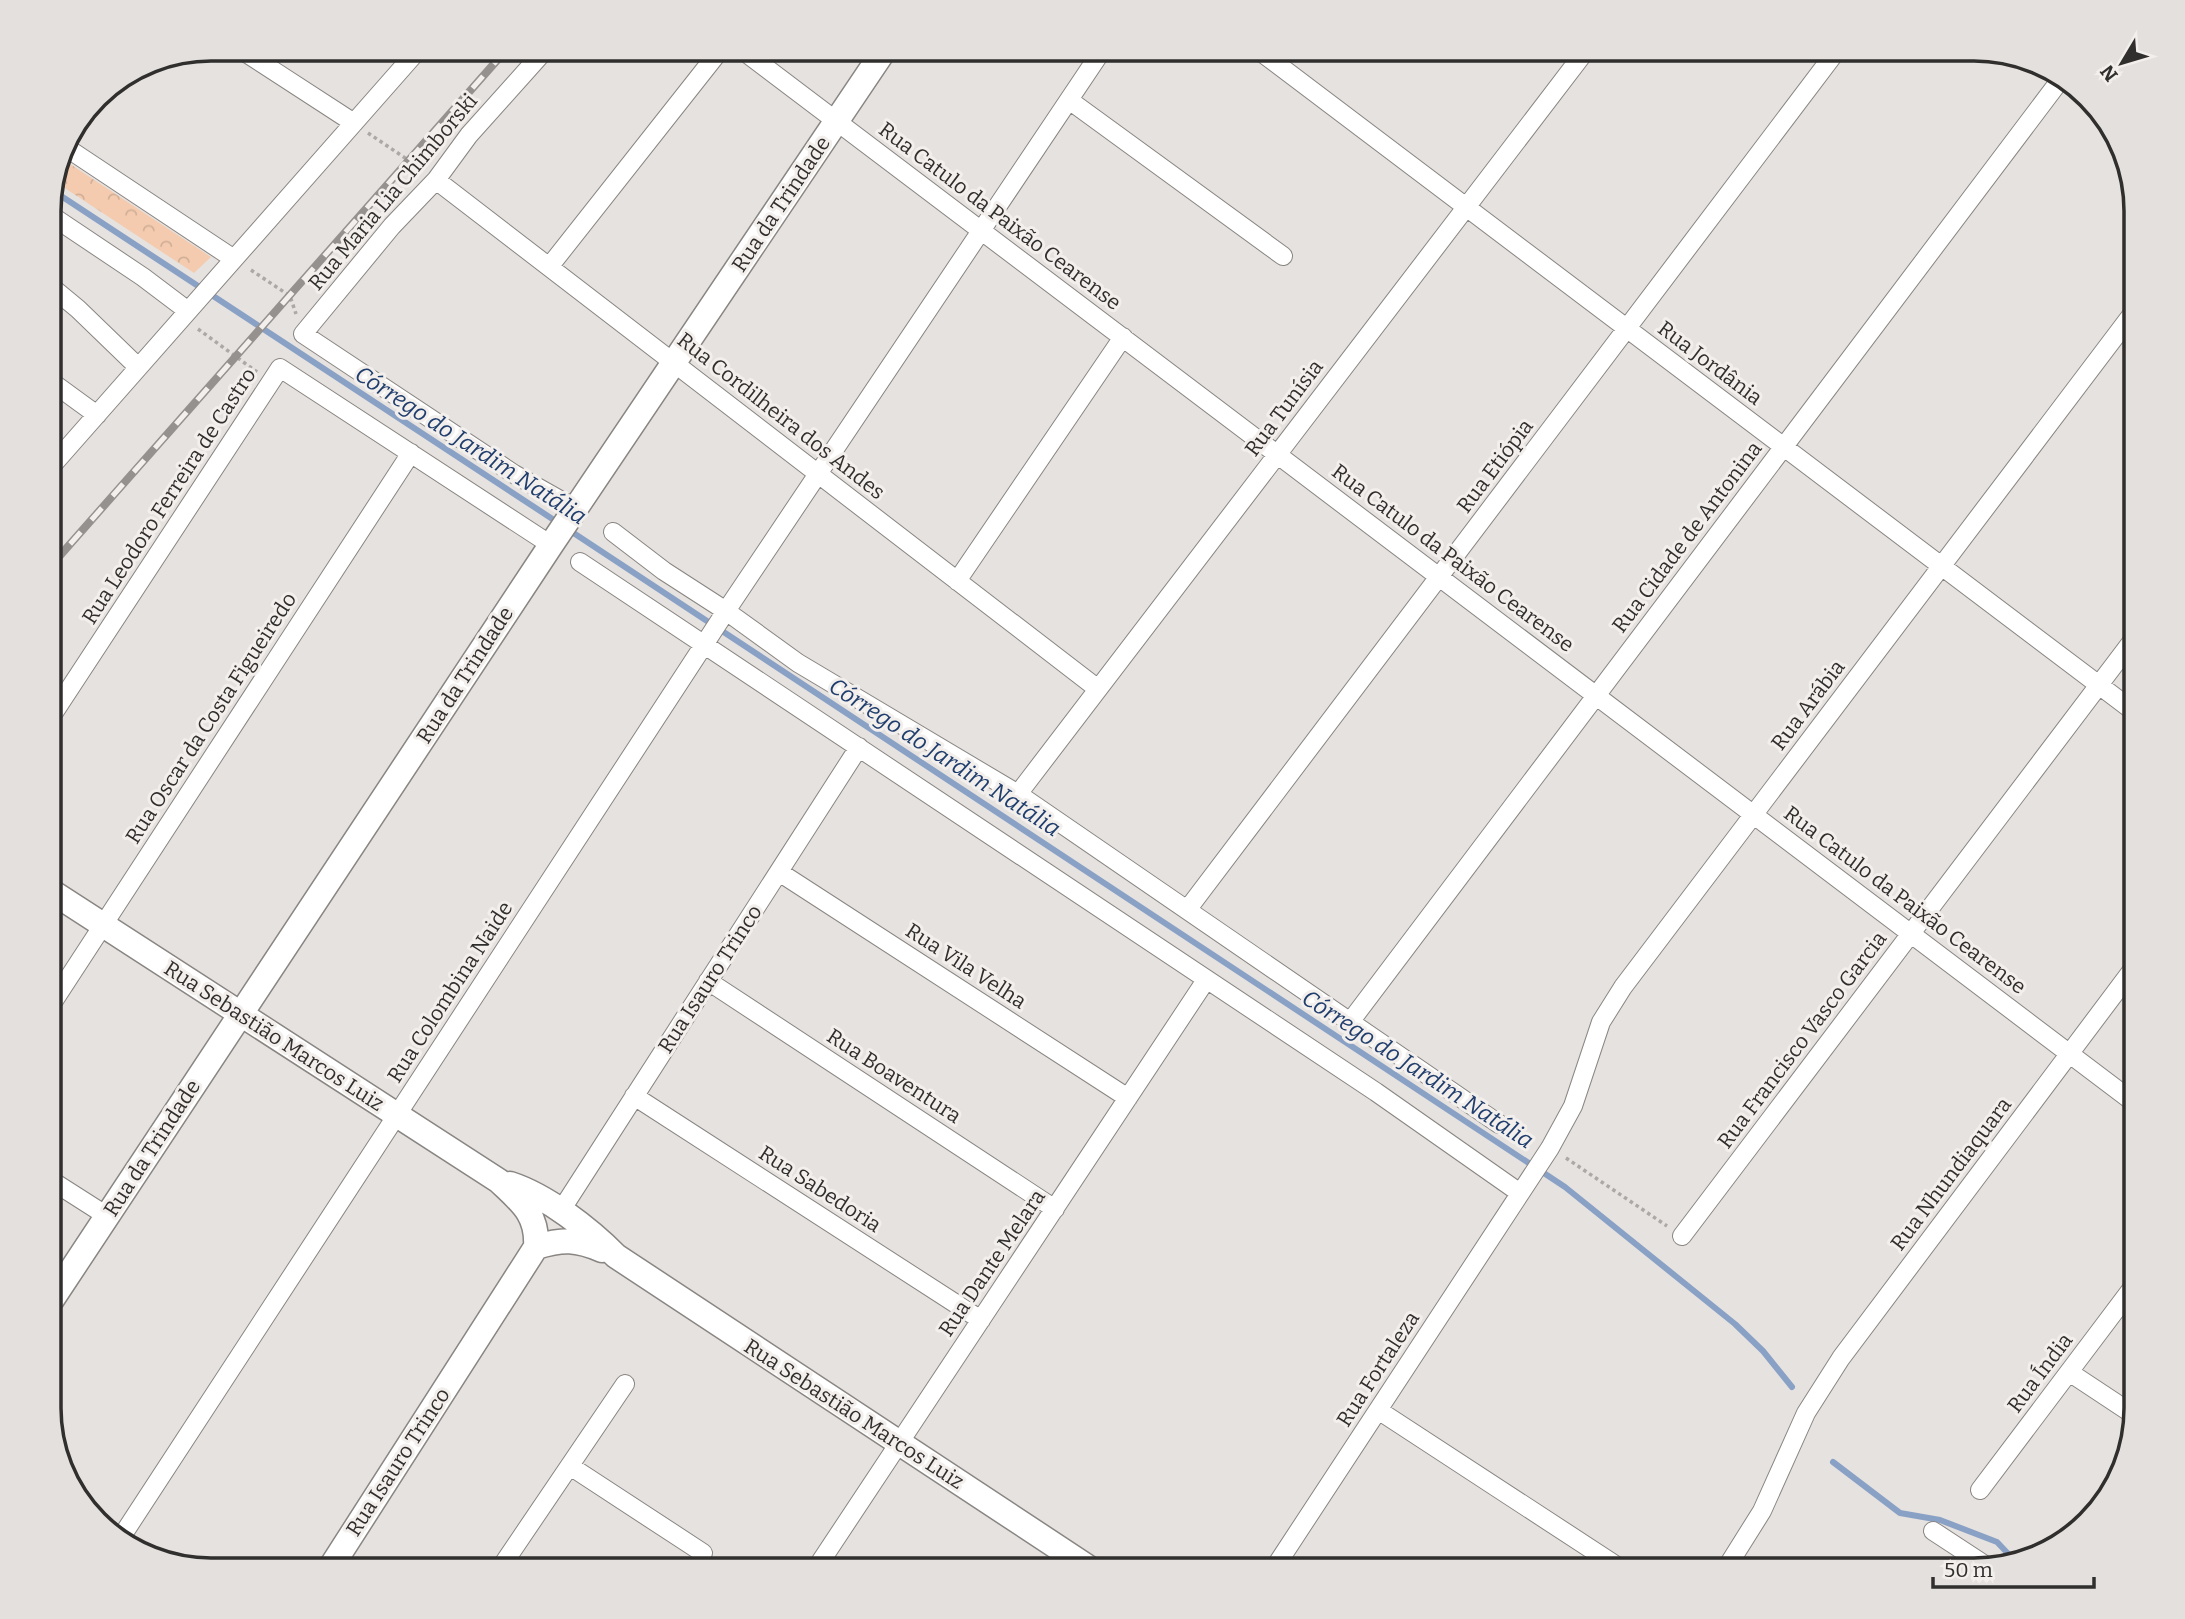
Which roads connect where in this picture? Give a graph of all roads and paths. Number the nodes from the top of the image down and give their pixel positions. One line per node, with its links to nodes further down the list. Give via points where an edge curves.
1 (258, 61): 14 (street)
2 (409, 61): 14 (street)
3 (535, 61): 16 (street, Rua Maria Lia Chimborski)
4 (712, 61): 22 (street)
5 (757, 61): 13 (street, Rua Catulo da Paixão Cearense)
6 (877, 61): 13 (main road, Rua da Trindade)
7 (1095, 61): 12 (street, Rua Colombina Naide)
8 (1273, 61): 17 (street, Rua Jordânia)
9 (1578, 61): 17 (street, Rua Tunísia)
10 (1829, 61): 26 (street, Rua Etiópia)
11 (2056, 86): 34 (street, Rua Cidade de Antonina)
12 (1069, 100): 19 (street, Rua Colombina Naide); 20 (street)
13 (837, 121): 19 (street, Rua Catulo da Paixão Cearense); 29 (main road, Rua da Trindade)
14 (354, 124): 16 (path); 21 (street)
15 (74, 152): 21 (street)
16 (436, 180): 22 (street, Rua Cordilheira dos Andes); 27 (street, Rua Maria Lia Chimborski)
17 (1466, 207): 26 (street, Rua Jordânia); 37 (street, Rua Tunísia)
18 (62, 223): 24 (street)
19 (981, 230): 28 (street, Rua Catulo da Paixão Cearense); 38 (street, Rua Colombina Naide)
20 (1283, 256)
21 (234, 259): 24 (street); 27 (path, via 290,296)
22 (549, 267): 29 (street, Rua Cordilheira dos Andes)
23 (62, 296): 30 (street)
24 (189, 311): 30 (street); 31 (path)
25 (2124, 325): 43 (street, Rua Arábia)
26 (1627, 328): 34 (street, Rua Jordânia); 44 (street, Rua Etiópia)
27 (303, 334): 39 (street, via 514,474)
28 (1123, 337): 37 (street, Rua Catulo da Paixão Cearense); 45 (street)
29 (674, 364): 38 (street, Rua Cordilheira dos Andes); 39 (main road, Rua da Trindade)
30 (138, 368): 33 (street)
31 (276, 375): 36 (street); 52 (street, Rua Leodoro Ferreira de Castro)
32 (62, 390): 33 (street)
33 (96, 415): 35 (street)
34 (1783, 447): 43 (street, Rua Jordânia); 51 (street, Rua Cidade de Antonina)
35 (62, 453)
36 (411, 453): 41 (street); 60 (street, Rua Oscar da Costa Figueiredo)
37 (1277, 454): 44 (street, Rua Catulo da Paixão Cearense); 50 (street, Rua Tunísia)
38 (818, 474): 45 (street, Rua Cordilheira dos Andes); 46 (street, Rua Colombina Naide)
39 (576, 509): 41 (main road, Rua da Trindade)
40 (613, 532): 46 (street)
41 (551, 545): 66 (main road, Rua da Trindade)
42 (580, 562): 47 (street)
43 (1941, 566): 49 (street, Rua Jordânia); 56 (street, Rua Arábia)
44 (1439, 576): 51 (street, Rua Catulo da Paixão Cearense); 59 (street, Rua Etiópia)
45 (957, 581): 50 (street, Rua Cordilheira dos Andes)
46 (726, 611): 47 (street, Rua Colombina Naide); 55 (street, via 806,668)
47 (704, 645): 54 (street); 72 (street, Rua Colombina Naide)
48 (2124, 652): 49 (street, Rua Francisco Vasco Garcia)
49 (2099, 685): 53 (street, Rua Jordânia); 61 (street, Rua Francisco Vasco Garcia)
50 (1098, 689): 55 (street, Rua Tunísia)
51 (1596, 695): 56 (street, Rua Catulo da Paixão Cearense); 67 (street, Rua Cidade de Antonina)
52 (62, 700)
53 (2124, 704)
54 (859, 747): 57 (street, Rua Isauro Trinco); 62 (street)
55 (1018, 794): 59 (street)
56 (1753, 814): 61 (street, Rua Catulo da Paixão Cearense); 74 (street, Rua Arábia, via 1610,1006 1573,1106)
57 (779, 872): 63 (street, Rua Isauro Trinco); 71 (street, Rua Vila Velha)
58 (62, 898): 60 (main road, Rua Sebastião Marcos Luiz)
59 (1187, 909): 67 (street)
60 (104, 925): 65 (street, Rua Oscar da Costa Figueiredo); 66 (main road, Rua Sebastião Marcos Luiz)
61 (1911, 933): 68 (street, Rua Catulo da Paixão Cearense); 81 (street, Rua Francisco Vasco Garcia)
62 (1206, 980): 71 (street, Rua Dante Melara); 77 (street)
63 (708, 981): 70 (street, Rua Isauro Trinco); 78 (street, Rua Boaventura)
64 (2124, 981): 68 (street, Rua Nhundiaquara)
65 (62, 988)
66 (241, 1015): 72 (main road, Rua Sebastião Marcos Luiz); 80 (main road, Rua da Trindade)
67 (1350, 1022): 73 (street)
68 (2069, 1053): 69 (street, Rua Catulo da Paixão Cearense); 103 (street, Rua Nhundiaquara, via 1857,1336 1806,1413 1774,1490)
69 (2124, 1095)
70 (635, 1096): 79 (street, Rua Isauro Trinco); 86 (street, Rua Sabedoria)
71 (1128, 1098): 78 (street, Rua Dante Melara)
72 (396, 1116): 75 (main road, Rua Sebastião Marcos Luiz); 94 (street, Rua Colombina Naide)
73 (1499, 1124): 74 (path)
74 (1550, 1148): 77 (street, Rua Fortaleza); 81 (path)
75 (499, 1181): 79 (main road, Rua Sebastião Marcos Luiz, via 532,1193); 82 (main road, Rua Sebastião Marcos Luiz, via 530,1214)
76 (62, 1187): 80 (street)
77 (1520, 1193): 90 (street, Rua Fortaleza)
78 (1055, 1209): 86 (street, Rua Dante Melara)
79 (560, 1212): 83 (main road, Rua Sebastião Marcos Luiz)
80 (107, 1216): 84 (main road, Rua da Trindade)
81 (1682, 1236)
82 (536, 1247): 83 (main road, Rua Sebastião Marcos Luiz, via 567,1240); 97 (main road, Rua Isauro Trinco)
83 (616, 1256): 91 (main road, Rua Sebastião Marcos Luiz)
84 (62, 1284)
85 (2124, 1299): 87 (street, Rua Índia)
86 (981, 1320): 91 (street, Rua Dante Melara)
87 (2069, 1373): 89 (street); 93 (street, Rua Índia)
88 (625, 1384): 92 (street)
89 (2124, 1409)
90 (1378, 1410): 101 (street, Rua Fortaleza); 102 (street)
91 (899, 1444): 99 (street, Rua Dante Melara); 100 (main road, Rua Sebastião Marcos Luiz)
92 (570, 1466): 96 (street); 98 (street)
93 (1980, 1490)
94 (125, 1531)
95 (1933, 1531): 104 (street)
96 (703, 1553)
97 (337, 1558)
98 (510, 1558)
99 (823, 1558)
100 (1074, 1558)
101 (1281, 1558)
102 (1605, 1558)
103 (1732, 1558)
104 (1974, 1558)

